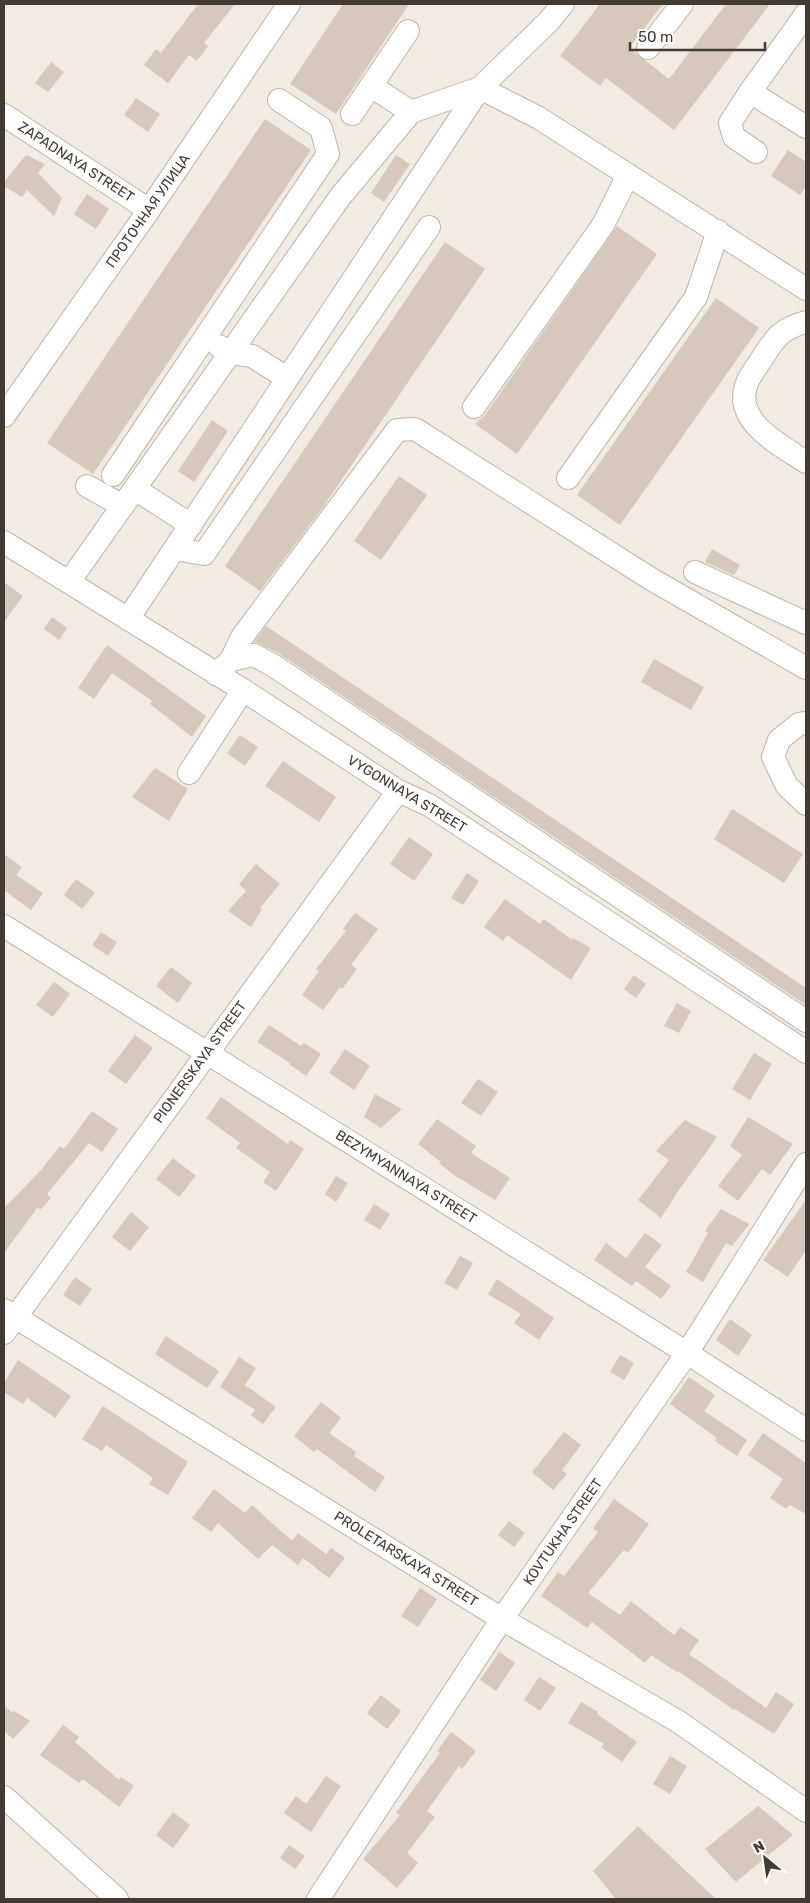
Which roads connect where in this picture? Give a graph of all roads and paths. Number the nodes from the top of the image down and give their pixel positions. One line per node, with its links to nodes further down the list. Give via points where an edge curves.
1 (289, 4): 19 (street, ПРОТОЧНАЯ УЛИЦА)
2 (682, 4): 6 (street)
3 (553, 7): 8 (street)
4 (806, 14): 9 (street)
5 (408, 31): 7 (street)
6 (648, 48)
7 (371, 86): 11 (street); 13 (street)
8 (480, 88): 11 (street); 16 (street, via 539,118); 23 (street)
9 (750, 92): 14 (street); 15 (street, via 730,123 734,137)
10 (279, 100): 17 (street, via 321,128 328,154)
11 (411, 112): 18 (street)
12 (4, 114): 19 (street, ZAPADNAYA STREET)
13 (352, 114)
14 (806, 127)
15 (756, 152)
16 (628, 176): 21 (street); 29 (street, via 603,225)
17 (312, 179): 18 (street); 26 (street)
18 (340, 197): 27 (street)
19 (149, 210): 30 (street, ПРОТОЧНАЯ УЛИЦА)
20 (429, 227): 24 (street)
21 (718, 231): 22 (street); 35 (street, via 696,297)
22 (806, 289)
23 (336, 305): 24 (street); 28 (street)
24 (364, 322): 32 (street)
25 (806, 322): 33 (street, via 790,326 774,340 747,383 743,403 752,421)
26 (205, 337): 27 (street); 34 (street)
27 (230, 352): 28 (street, via 252,356); 37 (street)
28 (288, 378): 31 (street)
29 (474, 408)
30 (4, 416)
31 (254, 429): 32 (street); 38 (street)
32 (279, 445): 40 (street, via 204,554)
33 (806, 462)
34 (113, 475)
35 (568, 478)
36 (87, 486): 37 (street)
37 (129, 497): 38 (street); 42 (street)
38 (191, 525): 40 (street)
39 (4, 542): 42 (street, VYGONNAYA STREET)
40 (175, 549): 43 (street)
41 (695, 572): 44 (street)
42 (69, 582): 43 (street, VYGONNAYA STREET)
43 (128, 619): 45 (street, VYGONNAYA STREET)
44 (806, 623)
45 (223, 667): 46 (street, via 396,430 415,429 651,579); 47 (street, VYGONNAYA STREET); 50 (street, via 254,655)
46 (806, 668)
47 (243, 690): 49 (street); 51 (street, VYGONNAYA STREET)
48 (806, 723): 52 (street, via 799,724 779,740 773,757 787,786)
49 (189, 773)
50 (446, 780): 53 (street); 55 (street)
51 (398, 791): 53 (street, VYGONNAYA STREET); 58 (street, PIONERSKAYA STREET)
52 (806, 804)
53 (429, 805): 56 (street, VYGONNAYA STREET)
54 (4, 926): 58 (street, BEZYMYANNAYA STREET)
55 (802, 1018): 56 (street)
56 (784, 1036): 57 (street, VYGONNAYA STREET)
57 (806, 1052)
58 (207, 1053): 60 (street, PIONERSKAYA STREET); 61 (street, BEZYMYANNAYA STREET)
59 (806, 1164): 61 (street, KOVTUKHA STREET)
60 (8, 1320): 63 (street, PROLETARSKAYA STREET)
61 (687, 1353): 62 (street, BEZYMYANNAYA STREET); 63 (street, KOVTUKHA STREET)
62 (806, 1430)
63 (502, 1619): 65 (street, PROLETARSKAYA STREET, via 679,1722); 67 (street, KOVTUKHA STREET)
64 (4, 1797): 66 (street)
65 (806, 1811)
66 (117, 1899)
67 (318, 1899)

